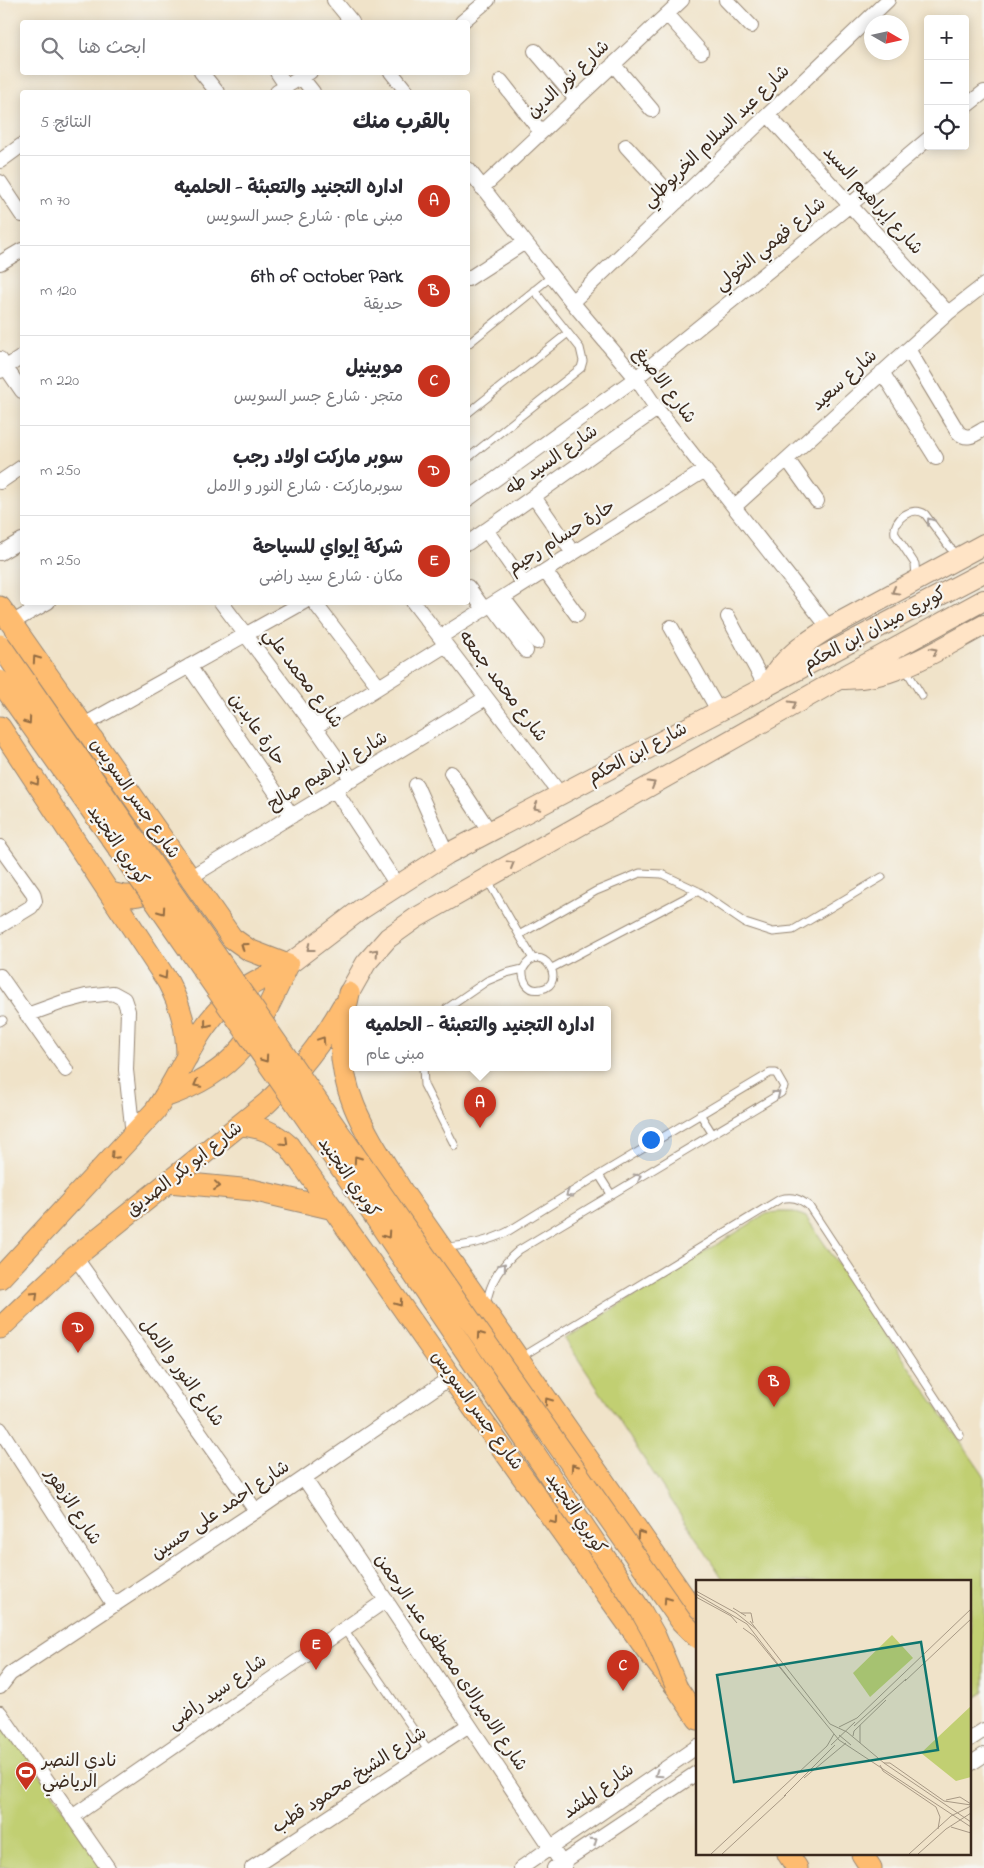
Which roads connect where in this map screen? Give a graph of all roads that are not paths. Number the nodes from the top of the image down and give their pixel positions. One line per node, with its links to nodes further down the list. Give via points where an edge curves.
1 (334, 0): 7 (street)
2 (488, 0): 8 (street)
3 (682, 0): 6 (street, شارع نور الدين)
4 (726, 0): 9 (street)
5 (888, 0): 26 (street, شارع عبد السلام الخربوطلي)
6 (667, 14): 11 (street); 12 (street, شارع نور الدين)
7 (350, 20)
8 (464, 20)
9 (751, 26)
10 (534, 51): 23 (street)
11 (702, 52)
12 (614, 64): 23 (street, شارع نور الدين); 25 (street)
13 (203, 75): 18 (street)
14 (277, 75): 19 (street)
15 (306, 75): 19 (street); 20 (street)
16 (398, 75): 21 (street)
17 (501, 80): 27 (street)
18 (215, 90)
19 (282, 90)
20 (312, 90)
21 (406, 90)
22 (984, 92): 24 (street)
23 (576, 99): 27 (street, شارع نور الدين)
24 (968, 105)
25 (652, 110)
26 (768, 115): 34 (street, شارع عبد السلام الخربوطلي); 35 (street, شارع إبراهيم السيد)
27 (541, 132): 32 (street, شارع نور الدين)
28 (924, 142): 35 (street, شارع فهمي الخولي)
29 (20, 146): 31 (street)
30 (626, 146): 34 (street)
31 (0, 160)
32 (473, 179): 37 (street, شارع الاصبغ)
33 (0, 182): 36 (street)
34 (677, 202): 44 (street, شارع عبد السلام الخربوطلي)
35 (850, 205): 45 (street, شارع إبراهيم السيد); 52 (street, شارع فهمي الخولي)
36 (20, 212)
37 (525, 242): 40 (street, شارع الاصبغ); 41 (street)
38 (20, 251): 39 (street)
39 (0, 264)
40 (552, 276): 43 (lane); 44 (street, شارع الاصبغ)
41 (470, 279)
42 (984, 285): 45 (street, شارع سعيد)
43 (534, 290): 46 (lane); 47 (lane)
44 (572, 302): 52 (street, شارع الاصبغ)
45 (948, 312): 48 (street, شارع سعيد)
46 (568, 333): 55 (lane); 57 (lane, via 580,348 581,368)
47 (470, 342)
48 (908, 349): 51 (street, شارع سعيد); 56 (street, via 958,432 968,438)
49 (20, 357): 50 (street)
50 (2, 366): 53 (street)
51 (882, 372): 58 (street); 59 (street, شارع سعيد)
52 (636, 378): 54 (street, شارع الاصبغ); 64 (street, شارع فهمي الخولي)
53 (20, 388)
54 (657, 409): 61 (street, شارع الاصبغ); 63 (street, شارع السيد طه)
55 (470, 411)
56 (984, 429)
57 (470, 456)
58 (936, 458)
59 (787, 459): 65 (street); 66 (street, شارع سعيد)
60 (20, 468): 62 (street)
61 (705, 470): 66 (street, شارع الاصبغ); 72 (street, حارة حسام رحيم)
62 (0, 482)
63 (534, 497): 67 (street, شارع السيد طه); 72 (street)
64 (470, 498)
65 (817, 501)
66 (734, 506): 91 (street, شارع الاصبغ)
67 (486, 530): 69 (street, شارع السيد طه); 77 (street)
68 (20, 541): 71 (street)
69 (470, 542)
70 (984, 544): 73 (main road, شارع ابن الحكم)
71 (0, 553)
72 (573, 553): 74 (street, حارة حسام رحيم)
73 (963, 555): 76 (main road, شارع ابن الحكم); 76 (lane, one-way to 76, via 950,548 922,511 913,511 897,520 894,529 915,564)
74 (545, 571): 77 (street, حارة حسام رحيم); 87 (street)
75 (984, 572): 102 (main road, كوبرى ميدان ابن الحكم)
76 (915, 580): 91 (main road, شارع ابن الحكم, one-way to 91)
77 (524, 584): 80 (street, حارة حسام رحيم)
78 (470, 588): 80 (street)
79 (984, 600): 99 (main road, كوبرى ميدان ابن الحكم)
80 (493, 604): 93 (street, حارة حسام رحيم); 94 (street); 96 (street)
81 (38, 605): 86 (street)
82 (223, 605): 92 (street, شارع محمد علي)
83 (299, 605): 92 (street)
84 (316, 605): 101 (street)
85 (415, 605): 93 (street, شارع محمد جمعه)
86 (6, 615): 106 (main road, شارع جسر السويس, one-way to 86)
87 (577, 615)
88 (728, 617): 102 (street)
89 (984, 625): 98 (main road, شارع ابن الحكم, one-way to 89)
90 (671, 627): 105 (street)
91 (829, 628): 102 (main road, شارع ابن الحكم, via 791,655)
92 (246, 635): 97 (street); 108 (street, شارع محمد علي)
93 (443, 641): 101 (street, حارة حسام رحيم); 104 (street, شارع محمد جمعه)
94 (537, 642)
95 (0, 645): 166 (main road, كوبري التجنيد, one-way to 95, bridge, via 681,1621)
96 (526, 651)
97 (189, 666): 106 (street); 114 (street, حارة عابدين)
98 (905, 667): 99 (main road, شارع ابن الحكم, via 873,677); 103 (lane)
99 (839, 679): 122 (main road, شارع ابن الحكم, one-way to 99)
100 (0, 681): 169 (main road, كوبري التجنيد, one-way to 169, bridge, via 373,1214 641,1611)
101 (379, 686): 108 (street, حارة حسام رحيم)
102 (766, 687): 105 (main road, شارع ابن الحكم)
103 (922, 696)
104 (486, 698): 110 (street, شارع ابراهيم صالح); 113 (street, شارع محمد جمعه)
105 (720, 712): 113 (main road, شارع ابن الحكم)
106 (82, 726): 116 (main road, شارع جسر السويس)
107 (0, 727): 125 (main road, one-way to 125)
108 (315, 727): 110 (street, شارع محمد علي)
109 (451, 773): 115 (street)
110 (352, 780): 112 (street, شارع ابراهيم صالح)
111 (416, 785): 118 (street)
112 (334, 790): 114 (street, شارع ابراهيم صالح); 123 (street)
113 (561, 794): 115 (main road, شارع ابن الحكم, one-way to 115)
114 (292, 816): 121 (street, شارع ابراهيم صالح)
115 (490, 832): 118 (main road, شارع ابن الحكم)
116 (167, 846): 121 (main road, شارع جسر السويس); 125 (main road, via 165,873 158,884 135,897 121,897)
117 (0, 847): 119 (street)
118 (447, 854): 123 (main road, شارع ابن الحكم)
119 (5, 863): 126 (street, via 33,893 35,901 31,907)
120 (882, 877): 124 (lane, via 793,930 772,932 746,923)
121 (189, 878): 129 (main road, شارع جسر السويس, one-way to 121, via 249,950 232,938)
122 (486, 878): 127 (lane); 133 (main road, شارع ابن الحكم, one-way to 122, via 366,963 388,938)
123 (397, 885): 129 (main road, شارع ابن الحكم, one-way to 129)
124 (698, 891): 127 (lane, via 662,874 640,873 596,891); 130 (lane)
125 (109, 892): 136 (main road, one-way to 136, via 176,996 185,1026)
126 (0, 926)
127 (519, 935): 128 (lane)
128 (533, 959): 130 (lane, via 547,962); 131 (lane)
129 (288, 965): 136 (main road, one-way to 136, via 220,1008 201,1031); 139 (main road, one-way to 139, via 263,1019 245,1046 222,1068 202,1081)
130 (552, 968): 131 (lane, via 551,982 538,990 525,984)
131 (523, 969): 134 (lane, via 487,981)
132 (0, 976): 135 (street)
133 (349, 993): 141 (main road, شارع ابو بكر الصديق, one-way to 133, via 297,1072 328,1031); 147 (main road, via 342,1028 342,1063 349,1097 364,1129)
134 (450, 1006)
135 (28, 1015): 137 (street); 143 (street, via 86,996 113,993 124,999 128,1011 126,1070)
136 (187, 1057): 139 (main road)
137 (66, 1070)
138 (422, 1071): 144 (lane, via 424,1085)
139 (164, 1097): 143 (main road)
140 (700, 1114): 142 (lane); 142 (lane, one-way to 140, via 781,1092 784,1087 778,1074 770,1073); 145 (lane)
141 (241, 1126): 146 (main road, شارع ابو بكر الصديق); 149 (main road, شارع جسر السويس, one-way to 149, via 268,1130 279,1137)
142 (712, 1133): 148 (lane, one-way to 142)
143 (133, 1135): 153 (main road, one-way to 153)
144 (455, 1146)
145 (599, 1175): 148 (lane); 151 (lane, one-way to 151, via 492,1239)
146 (169, 1182): 149 (main road, one-way to 149, via 252,1190); 152 (main road, شارع ابو بكر الصديق)
147 (402, 1191): 150 (main road, via 390,1189 366,1198 351,1218); 151 (main road)
148 (611, 1194): 154 (lane, one-way to 148, via 488,1292 505,1261)
149 (334, 1209): 150 (main road, شارع جسر السويس)
150 (349, 1230): 157 (main road, شارع جسر السويس, one-way to 157)
151 (442, 1247): 154 (main road)
152 (75, 1257): 155 (main road, شارع ابو بكر الصديق, one-way to 152); 161 (street, شارع النور و الامل)
153 (2, 1272)
154 (486, 1310): 156 (main road)
155 (0, 1328)
156 (519, 1359): 159 (lane, via 780,1198 790,1197 809,1206); 164 (main road, one-way to 156)
157 (451, 1377): 160 (street, شارع احمد على حسين); 169 (main road, شارع جسر السويس, one-way to 169)
158 (0, 1429): 163 (street, شارع الزهور)
159 (960, 1435)
160 (304, 1478): 161 (street, شارع احمد على حسين); 162 (street, شارع الاميرالاى مصطفى عبد الرحمن)
161 (256, 1511): 163 (street, شارع احمد على حسين)
162 (386, 1600): 165 (street, شارع سيد راضى); 172 (street, شارع الاميرالاى مصطفى عبد الرحمن)
163 (113, 1604): 167 (street, شارع احمد على حسين)
164 (696, 1615)
165 (344, 1629): 176 (lane); 180 (street, شارع سيد راضى)
166 (696, 1636)
167 (5, 1675): 168 (street, شارع احمد على حسين)
168 (0, 1687)
169 (677, 1688): 171 (main road, شارع جسر السويس)
170 (0, 1714): 180 (street)
171 (696, 1716)
172 (469, 1725): 176 (street, شارع الشيخ محمود قطب); 181 (street, شارع الاميرالاى مصطفى عبد الرحمن)
173 (984, 1730): 174 (street)
174 (972, 1738)
175 (696, 1747): 181 (street, شارع المشد, one-way to 181)
176 (429, 1752): 186 (street, شارع الشيخ محمود قطب)
177 (984, 1755): 178 (street)
178 (972, 1763)
179 (696, 1773): 184 (street, one-way to 179)
180 (72, 1817): 185 (street)
181 (551, 1847): 184 (street, شارع الاميرالاى مصطفى عبد الرحمن); 187 (street, شارع المشد)
182 (789, 1856): 188 (main road)
183 (863, 1856): 189 (main road)
184 (560, 1866)
185 (108, 1868)
186 (252, 1868)
187 (521, 1868)
188 (797, 1868)
189 (872, 1868)

